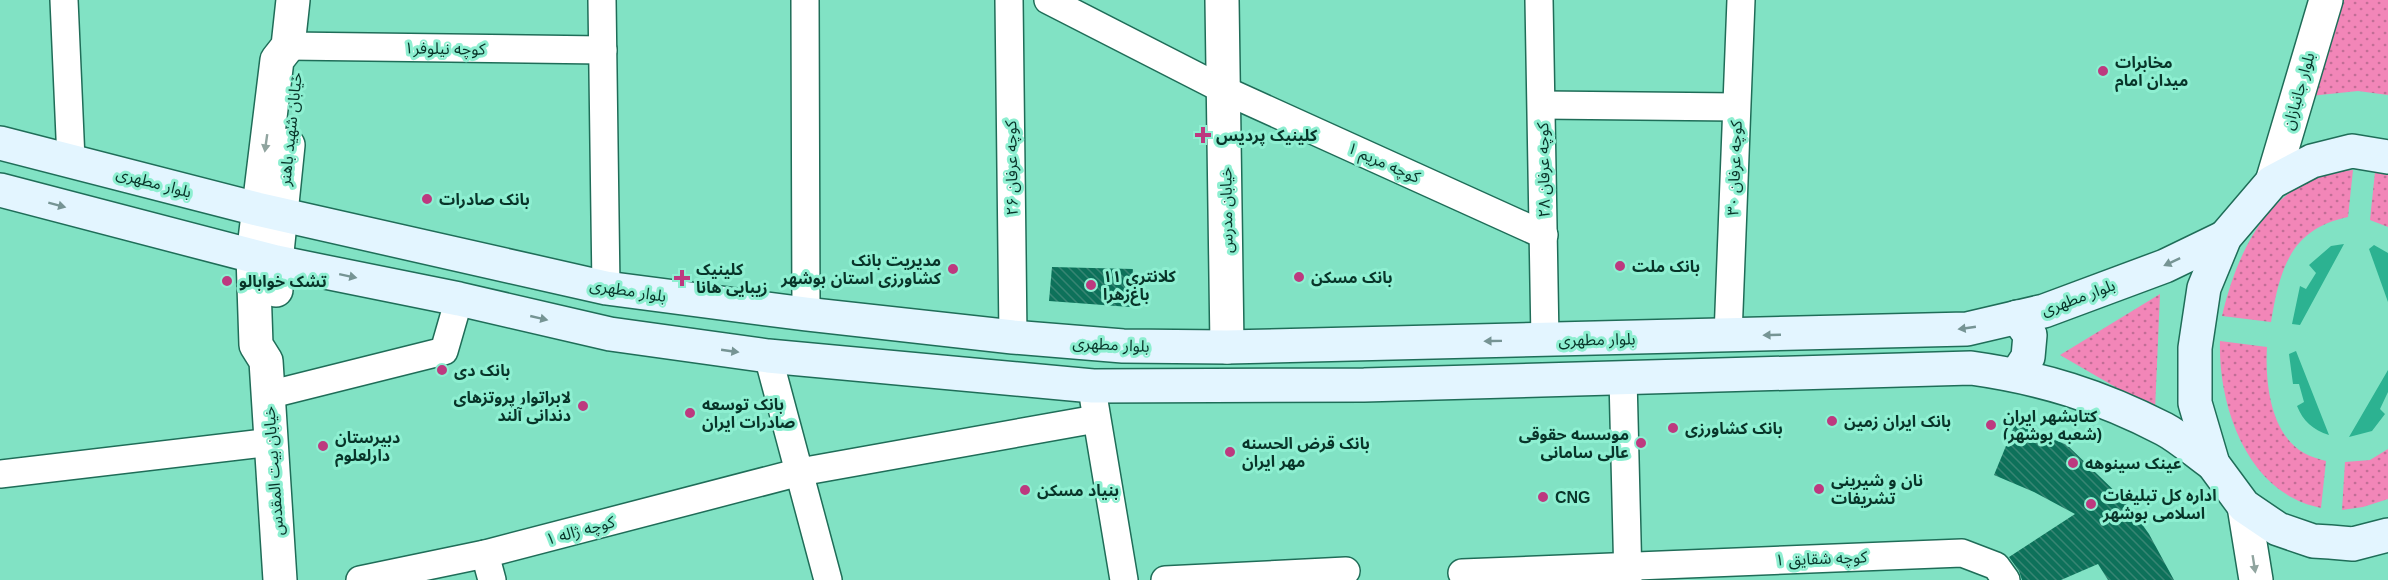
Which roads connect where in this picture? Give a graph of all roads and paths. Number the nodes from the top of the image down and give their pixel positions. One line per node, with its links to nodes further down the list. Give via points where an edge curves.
1 (64, 0): 18 (street)
2 (293, 0): 11 (street, خیابان شهید باهنر)
3 (602, 0): 12 (street)
4 (805, 0): 27 (street)
5 (1009, 0): 30 (street, کوچه عرفان ۲۶)
6 (1048, 0): 13 (street, کوچه مریم ۱)
7 (1222, 0): 13 (street, خیابان مدرس)
8 (1539, 0): 14 (street, کوچه عرفان ۲۸)
9 (1741, 0): 15 (street, کوچه عرفان ۳۰)
10 (2326, 0): 19 (street, بلوار جانبازان)
11 (288, 46): 12 (street, کوچه نیلوفر۱); 21 (street, خیابان شهید باهنر, via 297,63)
12 (603, 50): 25 (street)
13 (1224, 90): 22 (street, کوچه مریم ۱); 32 (street, خیابان مدرس)
14 (1542, 105): 15 (street); 22 (street, کوچه عرفان ۲۸)
15 (1736, 108): 29 (street, کوچه عرفان ۳۰)
16 (0, 143): 18 (main road, بلوار مطهری)
17 (2388, 157): 19 (main road, via 2352,151 2312,161)
18 (71, 160): 21 (main road, بلوار مطهری)
19 (2272, 182): 23 (main road)
20 (0, 190): 24 (main road, one-way to 24)
21 (269, 211): 24 (street, خیابان بیت المقدس); 25 (main road, بلوار مطهری)
22 (1544, 235): 31 (street, کوچه عرفان ۲۸)
23 (2225, 237): 28 (main road, بلوار مطهری, one-way to 28, via 2165,266 2044,311); 40 (main road, via 2204,288 2195,348 2195,403)
24 (264, 259): 26 (main road, one-way to 26); 37 (street, خیابان بیت المقدس, via 256,345 266,361)
25 (606, 288): 27 (main road, بلوار مطهری)
26 (459, 299): 33 (main road, one-way to 33, via 610,334); 37 (street, via 444,351)
27 (806, 314): 30 (main road, بلوار مطهری)
28 (2017, 317): 29 (main road, بلوار مطهری, one-way to 29, via 1967,329); 34 (main road, via 2030,335 2028,357)
29 (1728, 336): 31 (main road, بلوار مطهری)
30 (1013, 337): 32 (main road, بلوار مطهری, via 1123,346)
31 (1545, 340): 32 (main road, بلوار مطهری, one-way to 32)
32 (1227, 347)
33 (768, 356): 36 (main road); 41 (street)
34 (2017, 374): 35 (main road, via 1971,368); 40 (main road, via 2076,390 2166,430)
35 (1623, 378): 36 (main road, via 1364,385); 48 (street)
36 (1093, 386): 38 (street)
37 (268, 395): 39 (street, خیابان بیت المقدس)
38 (1096, 418): 41 (street, کوچه ژاله ۱); 52 (street)
39 (272, 442): 42 (street); 49 (street, خیابان بیت المقدس)
40 (2213, 464): 43 (main road)
41 (800, 472): 45 (street, کوچه ژاله ۱); 51 (street)
42 (0, 474)
43 (2244, 506): 44 (main road, via 2278,529 2313,541 2353,544); 55 (street, one-way to 55)
44 (2388, 536)
45 (489, 567): 50 (street, کوچه ژاله ۱)
46 (1346, 570): 53 (street)
47 (1462, 573): 48 (street, کوچه شقایق ۱)
48 (1628, 573): 54 (street, کوچه شقایق ۱, via 1962,553 1996,566)
49 (280, 580)
50 (360, 580)
51 (828, 580)
52 (1124, 580)
53 (1165, 580)
54 (2006, 580)
55 (2256, 580)

